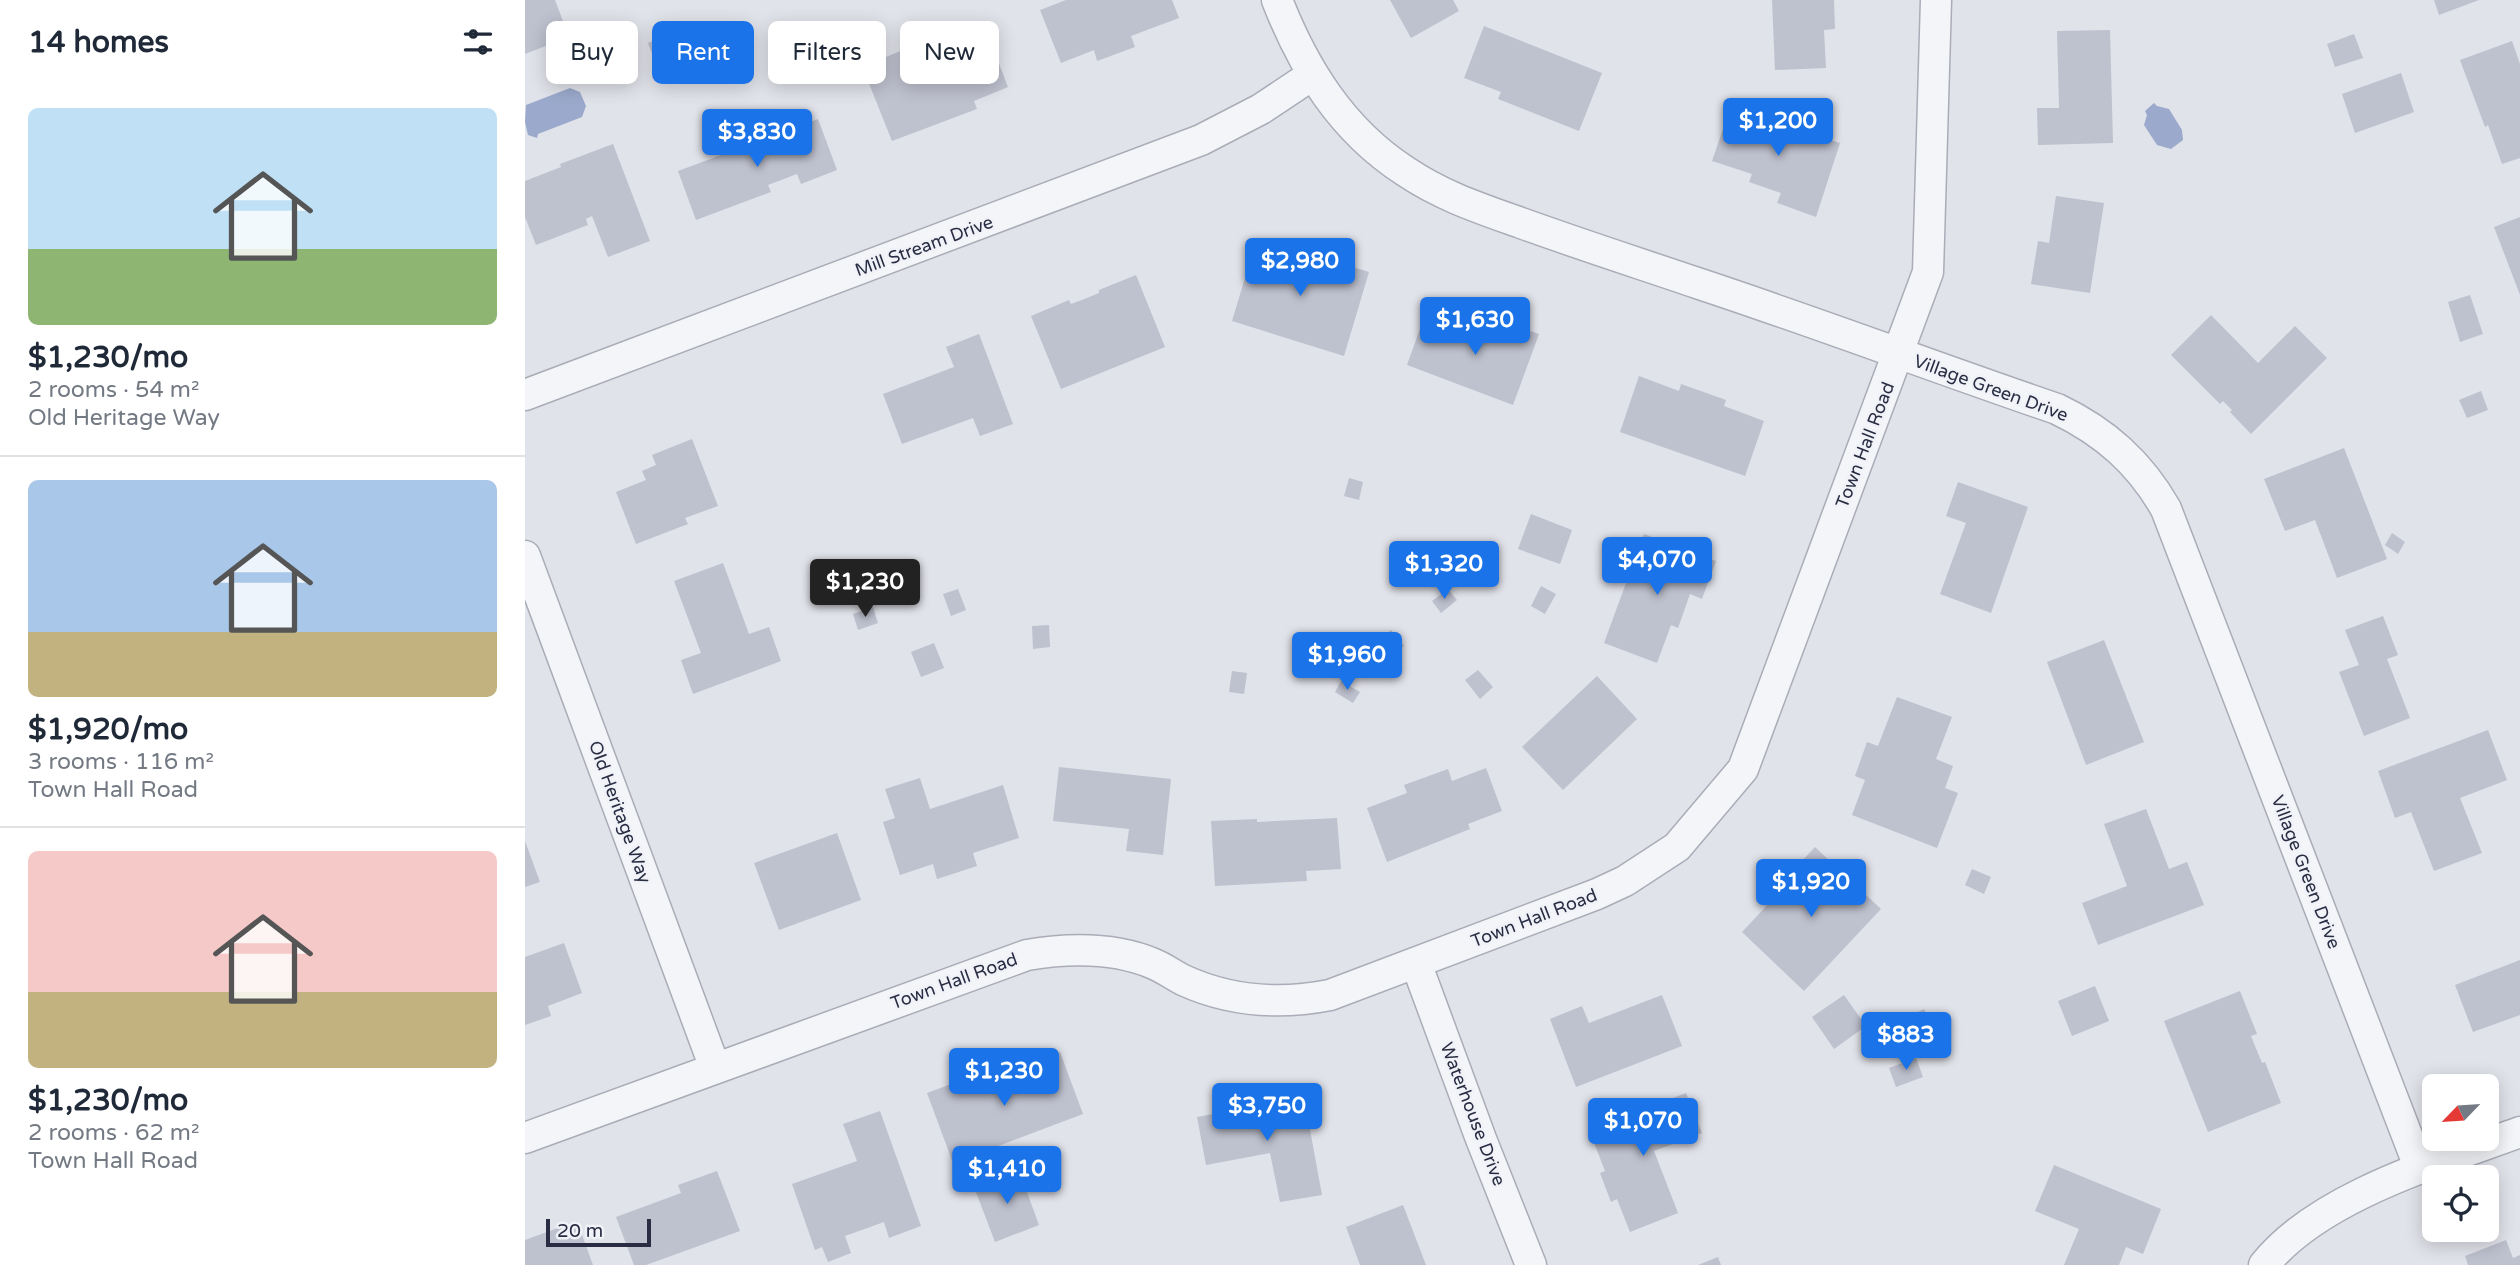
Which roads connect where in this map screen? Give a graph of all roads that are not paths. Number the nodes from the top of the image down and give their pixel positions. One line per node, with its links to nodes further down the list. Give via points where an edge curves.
1 (1277, 0): 3 (street, Village Green Drive)
2 (1936, 0): 4 (street, Town Hall Road, via 1928,272)
3 (1312, 75): 4 (street, Village Green Drive, via 1337,111 1368,143 1444,195); 5 (street, Mill Stream Drive, via 1261,109 1201,140)
4 (1899, 355): 7 (street, Town Hall Road, via 1743,769 1677,847 1625,881); 11 (street, Village Green Drive, via 2078,419 2123,451 2155,489)
5 (525, 395)
6 (525, 556): 8 (street, Old Heritage Way)
7 (1416, 963): 8 (street, Town Hall Road, via 1330,995 1271,1002 1211,992 1154,964 1105,951 1062,949 1020,956); 12 (street, Waterhouse Drive)
8 (715, 1068): 10 (street, Town Hall Road)
9 (2520, 1132): 11 (street)
10 (525, 1138)
11 (2420, 1169): 13 (street, via 2322,1214)
12 (1531, 1265)
13 (2264, 1265)

